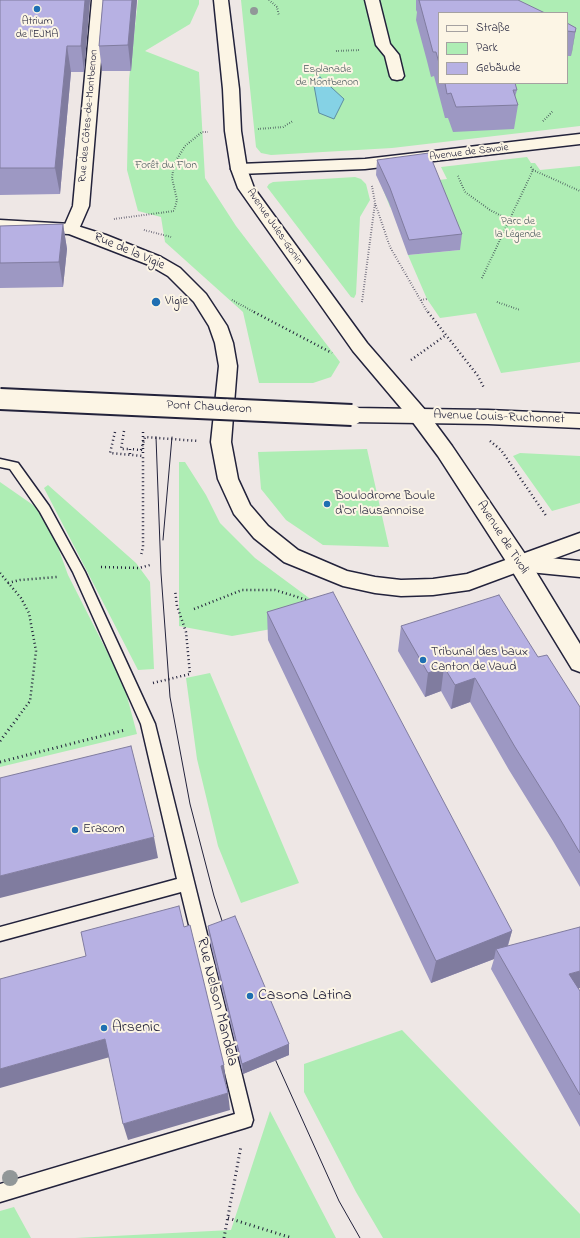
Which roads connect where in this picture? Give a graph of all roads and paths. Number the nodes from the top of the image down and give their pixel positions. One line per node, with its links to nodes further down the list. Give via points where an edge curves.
1 (99, 0): 23 (street, Rue des Côtes-de-Montbenon, via 81,206)
2 (220, 0): 14 (street, Avenue Jules-Gonin)
3 (269, 0): 5 (path, via 277,7)
4 (372, 0): 8 (street, via 383,45 392,55)
5 (279, 16)
6 (362, 50): 7 (path)
7 (336, 51)
8 (397, 76)
9 (293, 121): 10 (path, via 283,127)
10 (253, 130)
11 (213, 132): 20 (path, via 202,132 185,146 174,164 174,211)
12 (580, 140): 14 (street, Avenue de Savoie, via 365,164)
13 (530, 166): 15 (path)
14 (239, 169): 39 (street, Avenue Jules-Gonin, via 246,188 360,347)
15 (533, 170): 18 (path); 21 (path)
16 (371, 182): 19 (path)
17 (461, 182): 21 (path, via 465,192)
18 (580, 191)
19 (375, 203): 29 (path, via 390,247); 30 (path)
20 (112, 220)
21 (509, 220): 26 (path)
22 (0, 225): 23 (street, Rue de la Vigie)
23 (71, 229): 52 (street, Rue de la Vigie, via 155,261 174,272 210,311 224,343 228,366 221,436 223,461 228,479 241,509 261,532 291,556 343,578 401,588 468,582)
24 (142, 229): 25 (path)
25 (171, 237)
26 (482, 278)
27 (228, 298): 34 (path)
28 (427, 299): 29 (path)
29 (421, 300): 33 (path)
30 (362, 302)
31 (497, 302): 32 (path)
32 (520, 310)
33 (446, 335): 35 (path); 36 (path, via 478,376)
34 (333, 353)
35 (411, 360)
36 (484, 388)
37 (0, 399): 38 (street, Pont Chauderon, bridge)
38 (120, 404): 39 (street, Pont Chauderon, bridge); 46 (path, via 110,453)
39 (419, 416): 40 (street, Avenue Louis-Ruchonnet); 52 (street, Avenue de Tivoli, via 446,451)
40 (580, 421)
41 (125, 429): 45 (path, via 122,449)
42 (143, 430): 47 (path)
43 (198, 441): 45 (path, bridge, via 145,437 141,450)
44 (490, 441): 49 (path, via 500,450)
45 (130, 450): 46 (path, bridge)
46 (130, 454): 47 (path)
47 (143, 456): 51 (path)
48 (0, 463): 63 (lane, Rue Nelson Mandela, via 14,466 45,509 79,572)
49 (547, 517)
50 (580, 541): 52 (street)
51 (141, 556)
52 (518, 563): 55 (street); 62 (street, Avenue de Tivoli)
53 (150, 565): 54 (path, via 139,568)
54 (100, 567)
55 (580, 569)
56 (0, 573): 58 (path)
57 (62, 576): 58 (path)
58 (8, 583): 65 (path, via 21,598 29,613 36,651 30,700)
59 (175, 590): 63 (path, via 177,606 186,632 190,674)
60 (315, 602): 61 (path, via 275,590 242,590)
61 (194, 609)
62 (580, 664)
63 (132, 687): 64 (lane, Rue Nelson Mandela)
64 (148, 724): 66 (path); 67 (lane, Rue Nelson Mandela)
65 (0, 741)
66 (0, 762)
67 (186, 884): 68 (lane); 69 (lane, Rue Nelson Mandela)
68 (0, 934)
69 (245, 1120): 70 (lane); 71 (path)
70 (0, 1193)
71 (228, 1218): 72 (path); 73 (path)
72 (224, 1238)
73 (292, 1238)

